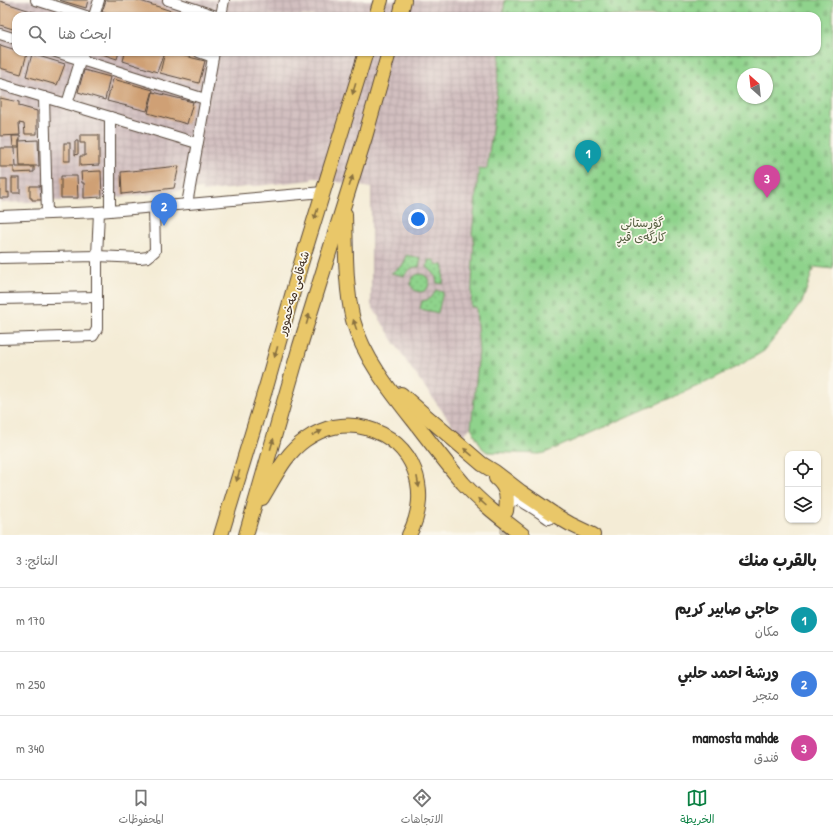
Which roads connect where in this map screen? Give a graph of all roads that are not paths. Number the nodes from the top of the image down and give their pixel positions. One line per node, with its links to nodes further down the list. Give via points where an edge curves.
1 (36, 0): 7 (street)
2 (99, 0): 8 (street)
3 (168, 0): 9 (street)
4 (224, 0): 10 (street)
5 (381, 0): 11 (highway)
6 (404, 0): 12 (highway)
7 (74, 12)
8 (95, 12)
9 (204, 12)
10 (222, 12)
11 (377, 12)
12 (401, 12)
13 (0, 34): 14 (street)
14 (12, 38)
15 (82, 56): 21 (street); 22 (street)
16 (214, 56): 21 (street)
17 (365, 56): 25 (highway, شەقامی مەخموور, one-way to 25)
18 (389, 56): 26 (highway, شەقامی مەخموور, one-way to 18)
19 (0, 84): 20 (street)
20 (44, 97): 22 (street); 31 (street)
21 (206, 99): 24 (street)
22 (67, 104): 23 (street)
23 (110, 117): 24 (street); 29 (street)
24 (197, 143): 27 (street)
25 (323, 192): 27 (street); 42 (highway, شەقامی مەخموور, one-way to 42)
26 (345, 202): 38 (highway, one-way to 26, via 356,328 350,301 347,282); 41 (highway, شەقامی مەخموور, one-way to 26)
27 (187, 204): 28 (street)
28 (154, 207): 29 (street); 33 (street, via 155,250 148,257)
29 (110, 211): 30 (street)
30 (99, 212): 31 (street); 33 (street)
31 (47, 214): 32 (street)
32 (0, 216)
33 (97, 256): 34 (street); 35 (street)
34 (0, 258)
35 (97, 297): 36 (street); 37 (street, via 97,329 93,336)
36 (0, 299)
37 (0, 340)
38 (371, 361): 39 (highway, one-way to 38, via 405,398); 45 (highway, one-way to 38, via 493,512 463,483 391,392)
39 (482, 464): 40 (highway, via 504,487); 47 (highway, via 538,505)
40 (506, 510): 46 (street, via 513,501 520,500)
41 (251, 517): 43 (highway, شەقامی مەخموور); 44 (highway, one-way to 44, via 284,461 297,446 324,430 349,425 373,430 395,442 404,451 413,467 419,484 420,502)
42 (221, 535)
43 (246, 535)
44 (409, 535)
45 (523, 535)
46 (578, 535)
47 (593, 535)

